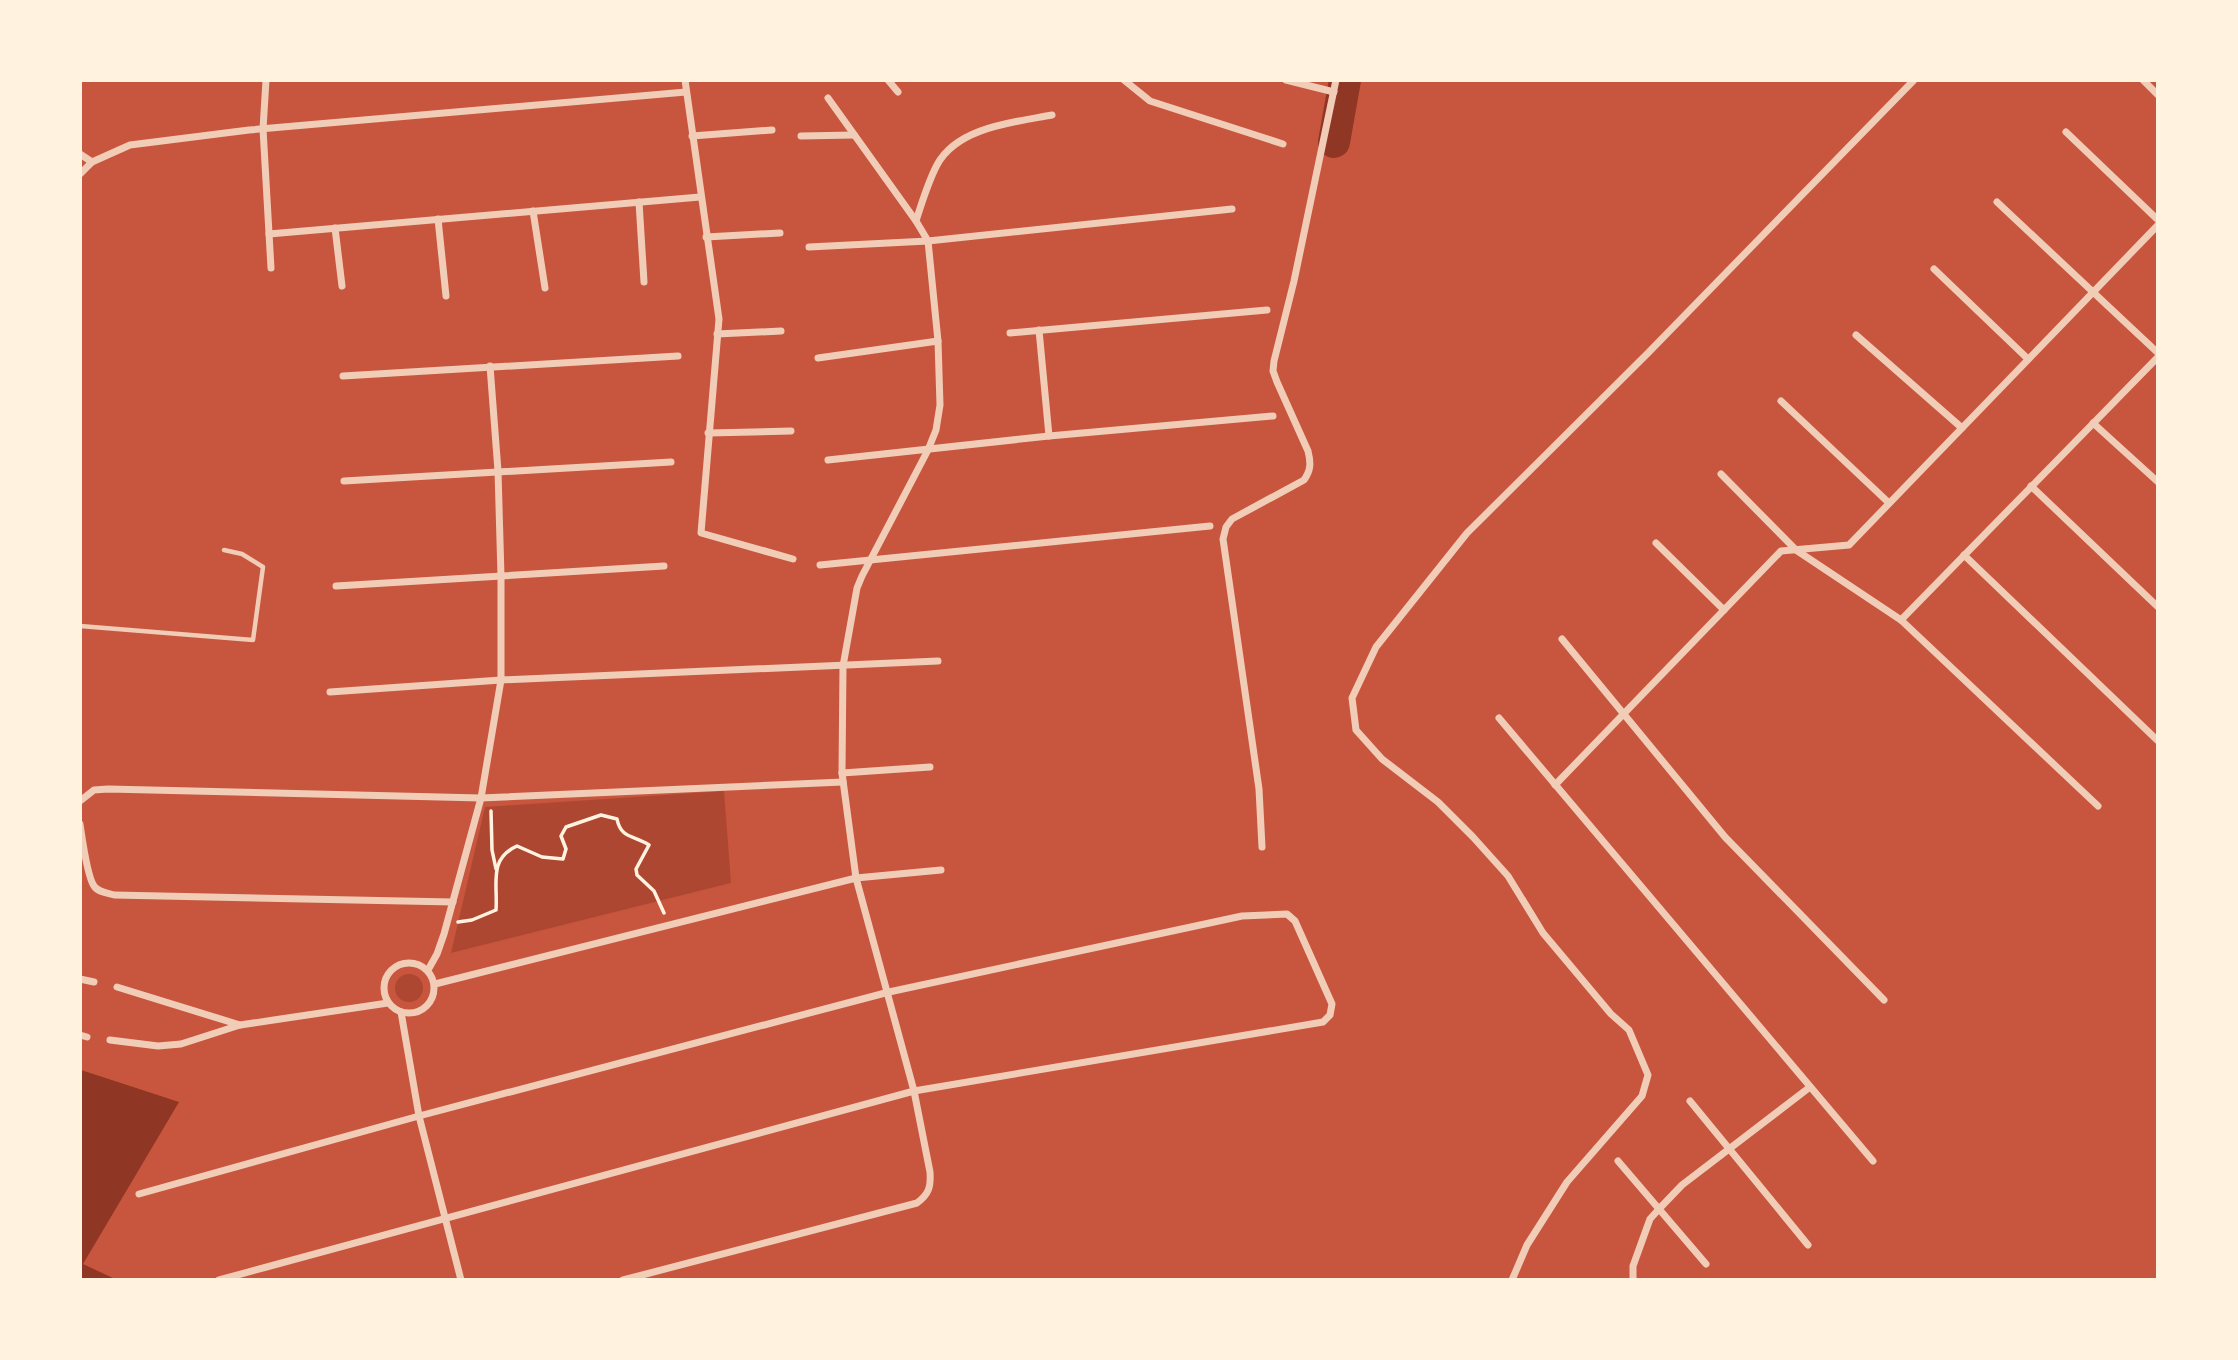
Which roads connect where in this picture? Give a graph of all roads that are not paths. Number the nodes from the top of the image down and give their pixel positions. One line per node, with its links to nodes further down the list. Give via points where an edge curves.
1 (266, 80): 15 (street)
2 (685, 80): 9 (street)
3 (888, 80): 10 (street)
4 (1124, 80): 21 (street, via 1150,101)
5 (1286, 80): 11 (street)
6 (1336, 80): 11 (street)
7 (1913, 80): 138 (street, via 1467,533 1376,647 1352,698 1356,730 1382,759 1438,802 1508,876 1543,933 1629,1030 1648,1075 1642,1096 1567,1182 1527,1245)
8 (2143, 80): 12 (street)
9 (686, 92): 15 (street); 19 (street)
10 (898, 92)
11 (1334, 92): 108 (street, via 1273,361 1277,382 1308,451 1309,473 1296,485 1232,519 1223,539 1259,789)
12 (2158, 95)
13 (828, 98): 18 (street)
14 (1052, 116): 32 (street, via 987,127 952,148 936,166)
15 (262, 129): 23 (street, via 131,145); 35 (street)
16 (772, 130): 19 (street)
17 (2066, 132): 31 (street)
18 (854, 135): 20 (street); 32 (street)
19 (692, 136): 25 (street)
20 (801, 136)
21 (1283, 144)
22 (80, 154): 23 (street)
23 (92, 162): 24 (street)
24 (80, 174)
25 (700, 197): 26 (street); 37 (street)
26 (639, 202): 29 (street); 42 (street)
27 (1997, 202): 45 (street)
28 (1231, 209): 38 (street)
29 (533, 211): 30 (street); 44 (street)
30 (438, 219): 34 (street); 46 (street)
31 (2158, 220)
32 (916, 221): 38 (street)
33 (2158, 225): 45 (street)
34 (335, 228): 35 (street); 43 (street)
35 (269, 233): 40 (street)
36 (780, 233): 37 (street)
37 (706, 237): 51 (street, via 719,319)
38 (928, 240): 39 (street); 53 (street)
39 (809, 247)
40 (271, 268)
41 (1934, 269): 57 (street)
42 (644, 282)
43 (342, 286)
44 (545, 288)
45 (2093, 292): 54 (street); 57 (street)
46 (446, 296)
47 (1267, 310): 48 (street)
48 (1039, 330): 50 (street); 66 (street)
49 (781, 331): 51 (street)
50 (1010, 333)
51 (717, 334): 65 (street)
52 (1856, 335): 63 (street)
53 (938, 341): 56 (street); 67 (street, via 940,405)
54 (2158, 355): 62 (street)
55 (678, 356): 58 (street)
56 (818, 358)
57 (2028, 359): 63 (street)
58 (490, 366): 59 (street); 70 (street)
59 (343, 376)
60 (1780, 401): 75 (street)
61 (1273, 416): 66 (street)
62 (2093, 423): 73 (street); 74 (street)
63 (1962, 428): 75 (street)
64 (791, 431): 65 (street)
65 (708, 433): 81 (street, via 701,533)
66 (1049, 436): 67 (street)
67 (928, 450): 68 (street); 82 (street)
68 (828, 460)
69 (671, 462): 70 (street)
70 (498, 471): 72 (street); 85 (street)
71 (1721, 474): 79 (street)
72 (344, 481)
73 (2158, 482)
74 (2031, 486): 80 (street); 87 (street)
75 (1889, 503): 79 (street, via 1849,545)
76 (1210, 527): 82 (street)
77 (1656, 543): 88 (street)
78 (224, 550): 90 (lane, via 242,554 263,567 253,640)
79 (1796, 550): 88 (street, via 1781,551); 89 (street)
80 (1964, 555): 89 (street); 98 (street)
81 (793, 559)
82 (869, 559): 83 (street); 93 (street, via 857,589)
83 (820, 565)
84 (664, 566): 85 (street)
85 (501, 576): 86 (street); 94 (street)
86 (335, 586)
87 (2158, 607)
88 (1724, 610): 96 (street)
89 (1901, 620): 105 (street)
90 (80, 626)
91 (1562, 639): 96 (street)
92 (938, 660): 93 (street)
93 (844, 666): 94 (street); 100 (street)
94 (500, 680): 95 (street); 103 (street)
95 (330, 692)
96 (1624, 714): 102 (street); 118 (street, via 1725,837)
97 (1499, 718): 102 (street)
98 (2157, 740)
99 (930, 767): 100 (street)
100 (842, 773): 101 (street)
101 (843, 782): 103 (street); 110 (street)
102 (1555, 785): 123 (street)
103 (481, 798): 104 (street, via 108,789 94,790); 111 (street)
104 (80, 801)
105 (2098, 807)
106 (80, 824): 107 (street)
107 (81, 837): 111 (street, via 93,885 114,895)
108 (1262, 848)
109 (941, 870): 110 (street)
110 (856, 878): 115 (street); 117 (street)
111 (453, 902): 112 (street, via 438,954)
112 (428, 971): 115 (street); 119 (street, via 411,962 393,968 384,984)
113 (83, 979): 114 (street)
114 (94, 982)
115 (435, 984): 120 (street, via 429,1005 416,1013)
116 (117, 987): 121 (street)
117 (889, 992): 124 (street); 124 (street, via 1242,916 1287,914 1300,929 1332,1004 1323,1022); 126 (street)
118 (1884, 1000)
119 (388, 1003): 120 (street); 121 (street)
120 (401, 1012): 126 (street)
121 (240, 1025): 122 (street, via 181,1044)
122 (110, 1040)
123 (1810, 1087): 127 (street); 129 (street)
124 (914, 1091): 132 (street); 137 (street, via 931,1184 927,1196 917,1203)
125 (1690, 1101): 127 (street)
126 (419, 1116): 130 (street); 132 (street)
127 (1729, 1149): 131 (street); 133 (street)
128 (1618, 1161): 131 (street)
129 (1872, 1161)
130 (139, 1194)
131 (1659, 1209): 134 (street); 139 (street, via 1650,1219 1633,1266)
132 (444, 1220): 135 (street); 136 (street)
133 (1808, 1245)
134 (1706, 1264)
135 (219, 1279)
136 (461, 1279)
137 (623, 1279)
138 (1512, 1279)
139 (1633, 1279)

